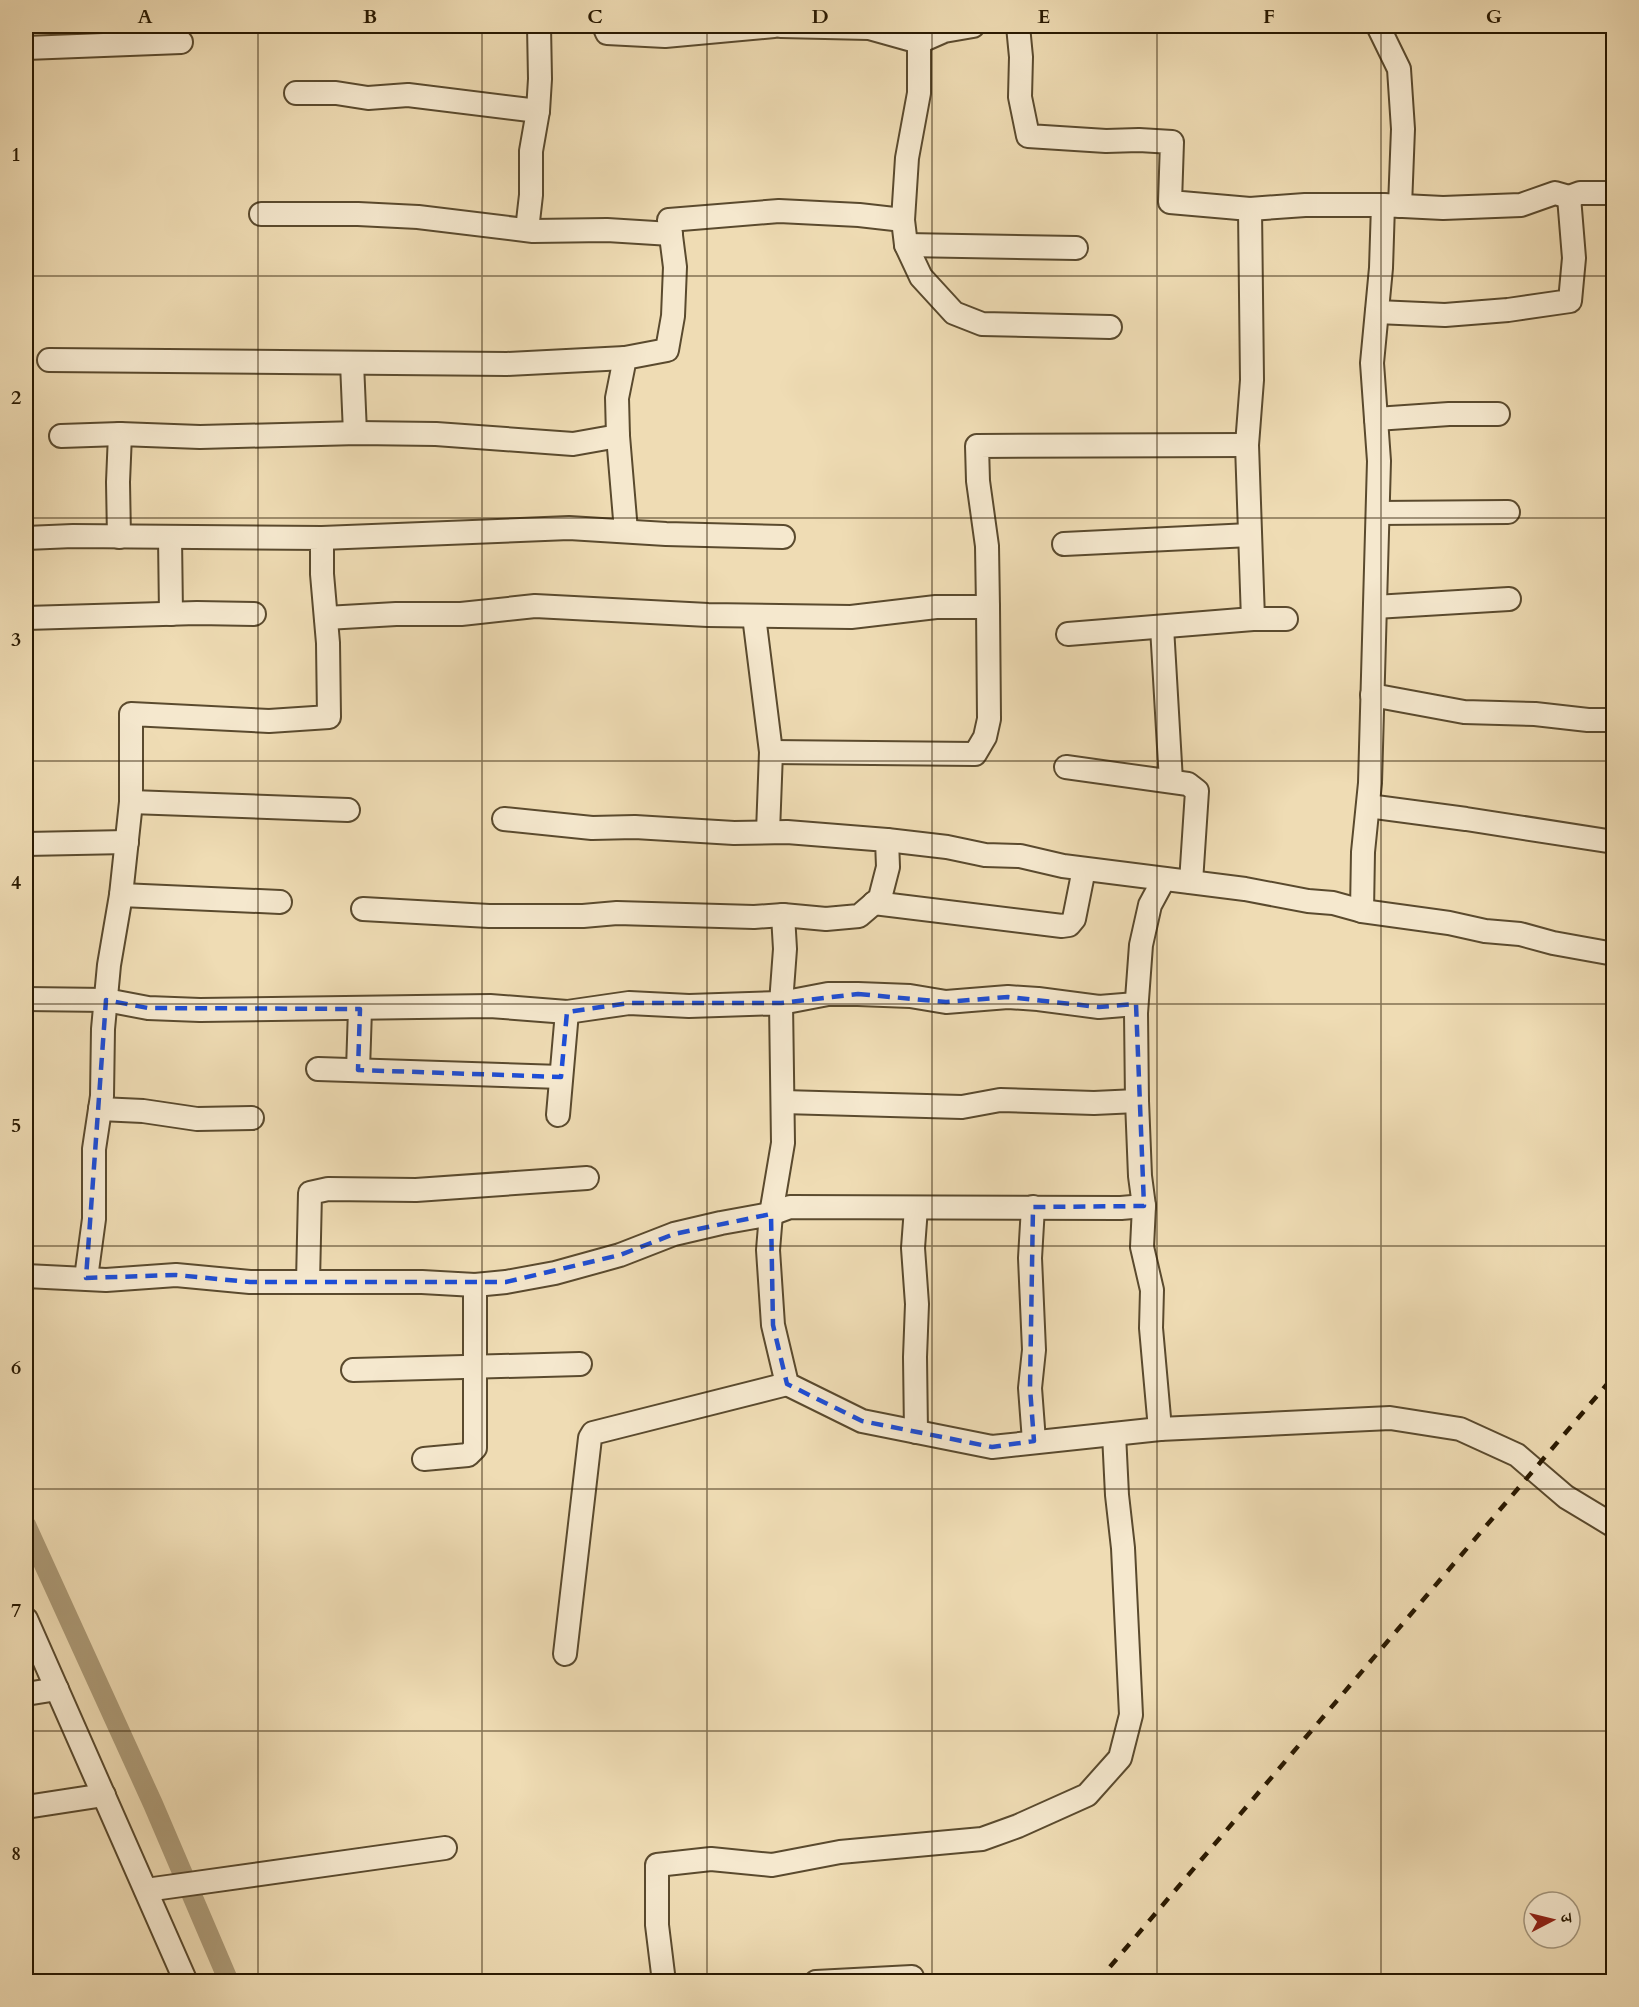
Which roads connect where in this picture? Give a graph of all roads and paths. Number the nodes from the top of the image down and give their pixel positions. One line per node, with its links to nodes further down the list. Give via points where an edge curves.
1 (539, 26): 13 (street)
2 (604, 26): 3 (street, via 607,33 665,36)
3 (774, 26)
4 (781, 26): 5 (street)
5 (852, 26): 10 (street)
6 (973, 26): 10 (street, via 944,31)
7 (1018, 26): 17 (street, via 1020,97 1028,136 1172,142 1170,202)
8 (1378, 26): 16 (street, via 1399,69 1402,129)
9 (181, 42): 11 (street)
10 (919, 42): 19 (street, via 919,93 907,158)
11 (26, 48)
12 (296, 93): 13 (street, via 368,98 408,95)
13 (538, 111): 20 (street, via 531,151)
14 (1614, 193): 15 (street, via 1580,193)
15 (1569, 197): 16 (street, via 1555,193 1521,205); 24 (street, via 1574,258 1570,301 1445,315)
16 (1391, 205): 17 (street); 24 (street)
17 (1250, 209): 35 (street, via 1252,380)
18 (261, 214): 20 (street, via 418,217)
19 (903, 220): 21 (street, via 779,211 669,220); 22 (street)
20 (527, 230): 21 (street)
21 (670, 234): 26 (street, via 675,267 668,350)
22 (906, 245): 23 (street); 25 (street, via 921,277 954,313 982,324)
23 (1076, 248)
24 (1377, 312): 30 (street, via 1372,363)
25 (1110, 327)
26 (625, 358): 28 (street, via 507,364); 34 (street, via 617,398)
27 (49, 360): 28 (street)
28 (352, 363): 31 (street)
29 (1498, 414): 30 (street)
30 (1376, 418): 37 (street)
31 (355, 433): 32 (street, via 200,437); 34 (street, via 436,434 573,444)
32 (120, 434): 33 (street); 40 (street)
33 (61, 436)
34 (618, 436): 38 (street)
35 (1247, 445): 39 (street); 47 (street, via 976,446 987,546)
36 (1508, 512): 37 (street)
37 (1378, 513): 48 (street)
38 (626, 531): 42 (street); 44 (street, via 569,528)
39 (1250, 535): 45 (street); 54 (street)
40 (119, 537): 41 (street); 43 (street)
41 (170, 537): 44 (street); 49 (street)
42 (783, 537)
43 (26, 538)
44 (322, 538): 53 (street)
45 (1065, 544)
46 (1509, 599): 48 (street)
47 (988, 607): 51 (street, via 936,607 851,617); 60 (street, via 988,719 985,736 975,754)
48 (1375, 607): 58 (street)
49 (171, 614): 50 (street); 52 (street)
50 (254, 614)
51 (754, 615): 53 (street, via 535,606 461,614); 60 (street)
52 (26, 618)
53 (326, 618): 63 (street, via 329,717 268,721 131,714)
54 (1253, 619): 55 (street); 56 (street)
55 (1286, 619)
56 (1162, 627): 57 (street); 62 (street)
57 (1068, 634)
58 (1372, 695): 59 (street, via 1464,711); 64 (street)
59 (1614, 720)
60 (771, 752): 67 (street)
61 (1066, 767): 62 (street)
62 (1171, 781): 74 (street, via 1188,784 1197,791)
63 (131, 802): 65 (street); 69 (street)
64 (1368, 806): 70 (street); 79 (street)
65 (348, 810)
66 (504, 819): 67 (street, via 592,828)
67 (768, 832): 68 (street)
68 (887, 840): 72 (street); 77 (street, via 888,867 880,898)
69 (127, 842): 71 (street); 75 (street)
70 (1614, 842)
71 (26, 844)
72 (1084, 868): 73 (street); 77 (street, via 1074,919 1069,925)
73 (1164, 879): 74 (street); 85 (street, via 1150,905 1141,945)
74 (1191, 882): 79 (street, via 1334,903)
75 (121, 895): 76 (street); 83 (street)
76 (280, 902)
77 (874, 903): 80 (street, via 859,916 825,919)
78 (363, 909): 80 (street, via 489,916)
79 (1362, 911): 81 (street, via 1485,932 1520,934)
80 (783, 915): 84 (street)
81 (1614, 954)
82 (26, 999): 83 (street)
83 (106, 1000): 86 (street, via 148,1008); 93 (street)
84 (781, 1003): 85 (street, via 828,994 858,994 946,1002 1008,997 1099,1007); 87 (street, via 629,1003); 92 (street)
85 (1137, 1004): 91 (street)
86 (360, 1009): 87 (street, via 490,1006); 89 (street)
87 (567, 1012): 90 (street)
88 (318, 1069): 89 (street)
89 (358, 1070): 90 (street)
90 (561, 1077): 94 (street)
91 (1137, 1101): 92 (street, via 1000,1100 962,1107); 97 (street)
92 (783, 1102): 100 (street, via 783,1143)
93 (100, 1109): 95 (street, via 197,1119); 102 (street)
94 (558, 1115)
95 (252, 1118)
96 (587, 1178): 103 (street, via 416,1190 328,1189 310,1193)
97 (1144, 1206): 98 (street); 109 (street, via 1142,1247 1152,1290 1151,1328)
98 (1033, 1207): 99 (street); 112 (street, via 1030,1258 1034,1350 1030,1388)
99 (916, 1208): 100 (street, via 790,1207); 110 (street)
100 (771, 1214): 104 (street, via 674,1234 620,1255 555,1273); 108 (street, via 768,1250 773,1324)
101 (26, 1276): 102 (street)
102 (87, 1278): 103 (street, via 176,1275 250,1282)
103 (308, 1282): 104 (street)
104 (475, 1285): 106 (street)
105 (580, 1364): 106 (street)
106 (475, 1367): 107 (street); 113 (street, via 475,1448 468,1455)
107 (353, 1370)
108 (787, 1384): 110 (street, via 862,1421); 116 (street, via 593,1434)
109 (1160, 1429): 111 (street); 114 (street, via 1390,1418 1460,1429 1517,1455 1566,1497)
110 (916, 1432): 112 (street, via 992,1447)
111 (1114, 1434): 112 (street); 125 (street, via 1131,1715 1120,1758 1087,1795 982,1839 840,1852 772,1865 711,1859 657,1865 657,1925)
112 (1034, 1441)
113 (424, 1459)
114 (1614, 1526)
115 (26, 1619): 117 (street)
116 (565, 1654)
117 (57, 1689): 118 (street); 119 (street)
118 (26, 1694)
119 (104, 1795): 120 (street); 122 (street)
120 (26, 1807)
121 (445, 1848): 122 (street)
122 (146, 1890): 124 (street)
123 (912, 1977): 126 (street)
124 (186, 1982)
125 (664, 1982)
126 (816, 1982)

